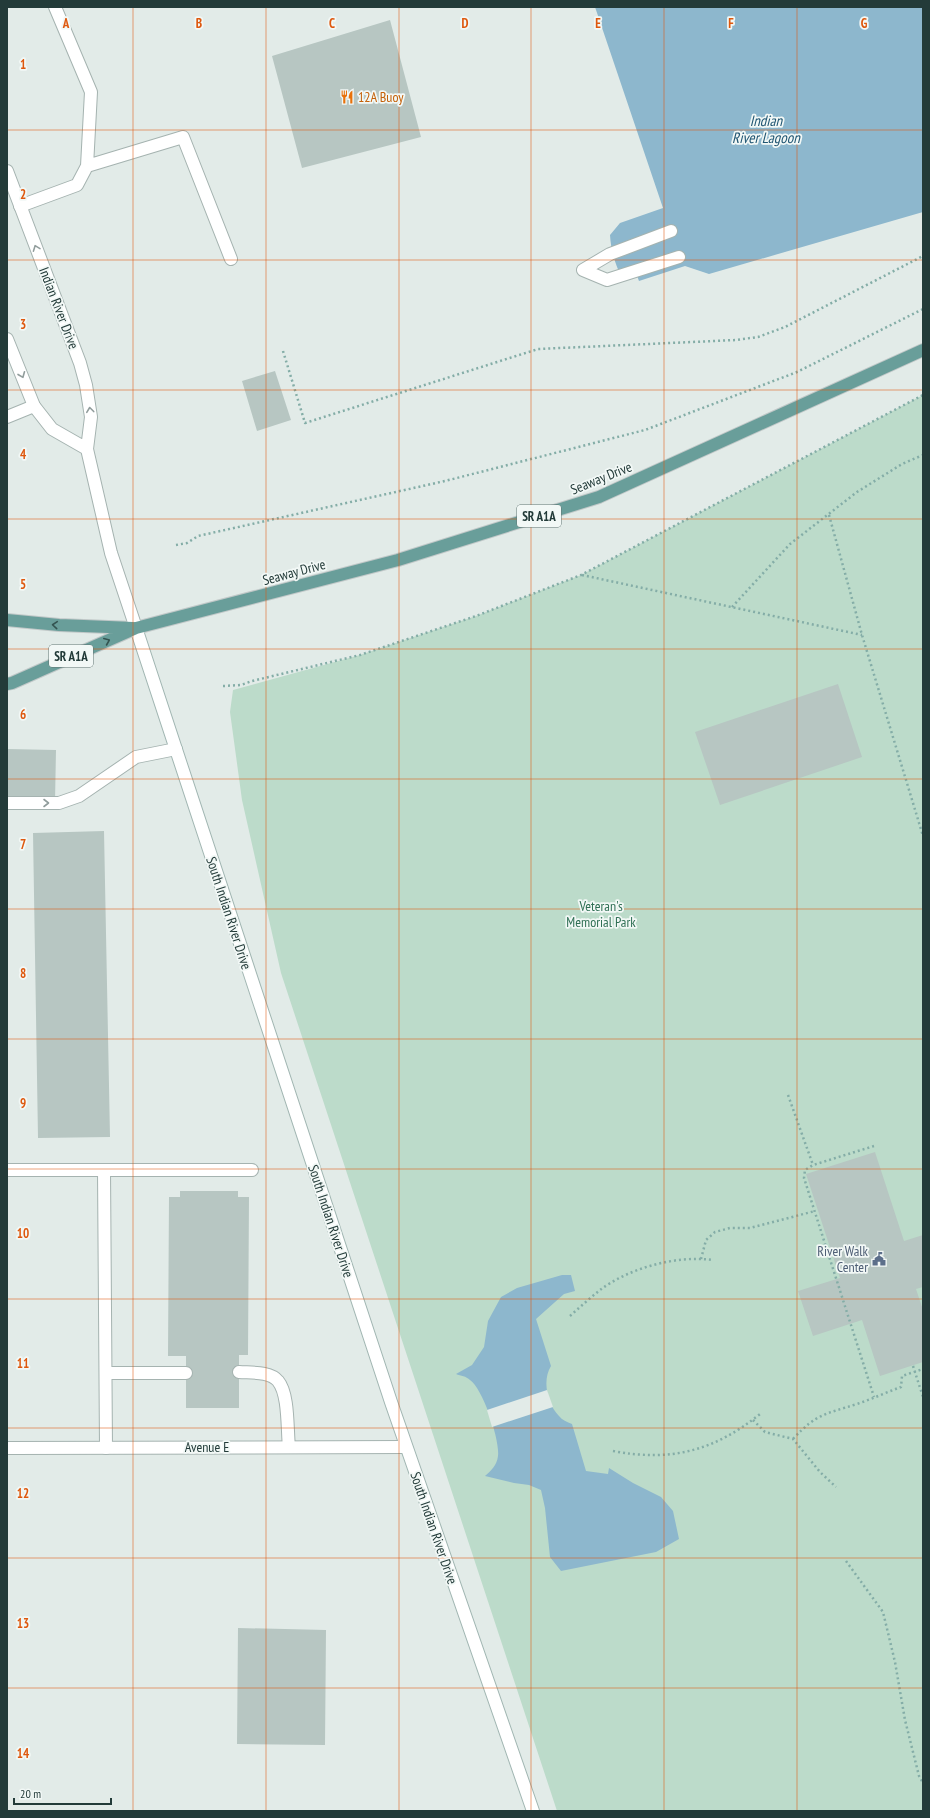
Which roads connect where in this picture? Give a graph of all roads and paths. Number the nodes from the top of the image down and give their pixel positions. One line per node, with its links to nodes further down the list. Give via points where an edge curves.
1 (55, 7): 2 (street, via 91,92)
2 (87, 166): 4 (street, via 77,185); 8 (street, via 183,136)
3 (7, 170): 4 (street, Indian River Drive)
4 (20, 206): 16 (street, Indian River Drive, one-way to 4, via 91,417 80,363)
5 (671, 231): 7 (street, via 610,254 583,270 606,280)
6 (923, 256): 12 (path, via 785,327 758,337 538,349 305,423)
7 (679, 257)
8 (231, 259)
9 (923, 309): 19 (path, via 797,372 644,430 445,481 198,536 187,543)
10 (7, 339): 14 (street, one-way to 14)
11 (923, 350): 23 (main road, Seaway Drive / SR A1A, via 599,497 398,560)
12 (283, 351)
13 (923, 395): 20 (path)
14 (34, 406): 15 (street); 16 (street, via 52,428)
15 (7, 417)
16 (87, 449): 23 (street, Indian River Drive, via 112,553)
17 (923, 455): 18 (path, via 902,464 857,492)
18 (829, 515): 21 (path, via 790,544); 24 (path)
19 (176, 545)
20 (582, 575): 21 (path); 26 (path, via 476,616 360,655 252,681 241,686)
21 (732, 607): 24 (path)
22 (7, 620): 23 (main road, Seaway Drive / SR A1A, one-way to 22)
23 (136, 628): 25 (main road, Seaway Drive / SR A1A, one-way to 23); 27 (street, South Indian River Drive)
24 (862, 635): 29 (path)
25 (7, 684)
26 (223, 686)
27 (176, 749): 28 (street, one-way to 27, via 60,803 79,796 136,757); 52 (street, South Indian River Drive)
28 (7, 803)
29 (923, 836)
30 (788, 1095): 32 (path)
31 (874, 1146): 32 (path)
32 (813, 1165): 36 (path, via 805,1170 804,1178)
33 (7, 1170): 34 (street)
34 (104, 1170): 35 (street); 44 (street)
35 (252, 1170)
36 (814, 1211): 37 (path, via 750,1228 730,1228 715,1232 706,1240); 46 (path)
37 (701, 1259): 38 (path); 39 (path, via 677,1259 633,1273 602,1289)
38 (712, 1260)
39 (570, 1316)
40 (913, 1366): 43 (path)
41 (923, 1369): 43 (path)
42 (239, 1372): 51 (street, via 263,1373 277,1380 284,1394)
43 (915, 1372): 46 (path, via 902,1376 901,1387); 47 (path)
44 (106, 1373): 45 (street); 54 (street)
45 (186, 1373)
46 (874, 1397): 50 (path, via 827,1412 807,1423)
47 (923, 1397)
48 (760, 1414): 49 (path)
49 (753, 1420): 50 (path, via 765,1432); 55 (path, via 722,1441 689,1452 648,1456)
50 (793, 1439): 56 (path, via 820,1472)
51 (289, 1447): 52 (street, Avenue E); 54 (street, Avenue E)
52 (406, 1447): 59 (street, South Indian River Drive)
53 (7, 1448): 54 (street, Avenue E)
54 (106, 1448)
55 (613, 1451)
56 (836, 1486)
57 (846, 1561): 58 (path, via 883,1612 905,1720)
58 (923, 1783)
59 (533, 1811)

